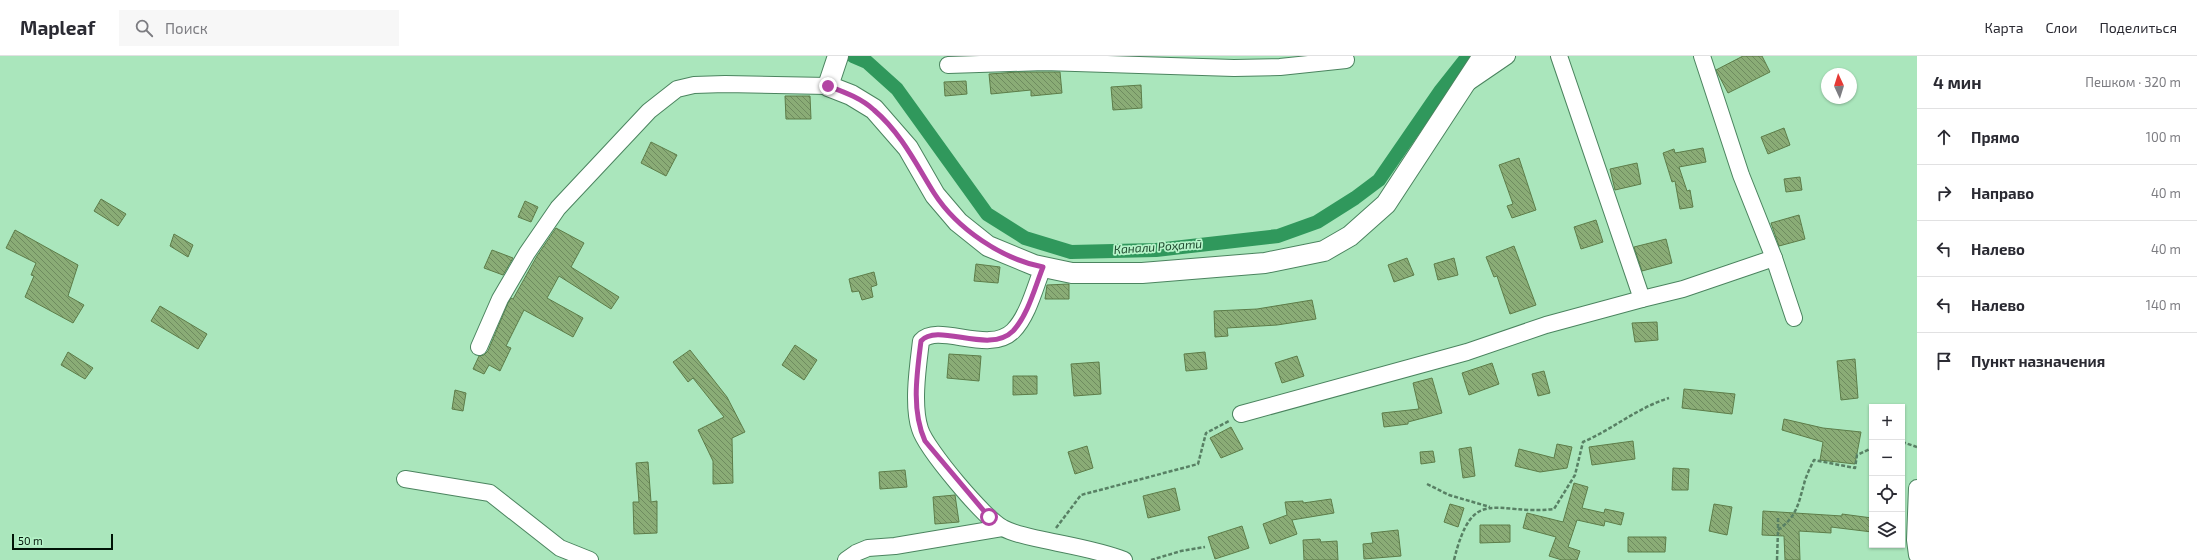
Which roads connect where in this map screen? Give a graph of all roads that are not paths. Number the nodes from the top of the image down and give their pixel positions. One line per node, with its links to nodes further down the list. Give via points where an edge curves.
1 (1483, 56): 9 (street)
2 (1507, 56): 9 (street)
3 (1559, 56): 13 (street)
4 (1702, 56): 11 (street, via 1741,175)
5 (1346, 60): 7 (street, via 1280,67)
6 (836, 61): 10 (street)
7 (1234, 62): 8 (street)
8 (948, 65)
9 (1465, 85): 12 (street, via 1386,204 1350,236 1324,251 1265,263 1142,273 1072,272)
10 (828, 86): 12 (street, via 851,95 874,110 908,148 935,195 958,222 988,246); 15 (street, via 725,84 694,85 677,89 649,110 558,208 500,299)
11 (1774, 258): 13 (street, via 1683,289); 14 (street)
12 (1043, 267): 19 (street, via 1023,315 1013,331 1005,337 989,340 930,335 921,341 917,376 919,428 925,441 967,493)
13 (1642, 299): 16 (street, via 1546,325 1467,352)
14 (1794, 318)
15 (479, 347)
16 (1241, 414)
17 (405, 479): 21 (street, via 490,493 560,548)
18 (1917, 488): 20 (street)
19 (1002, 528): 22 (street, via 895,546 868,548 856,552); 23 (street)
20 (1917, 555)
21 (590, 560)
22 (846, 560)
23 (1124, 560)

